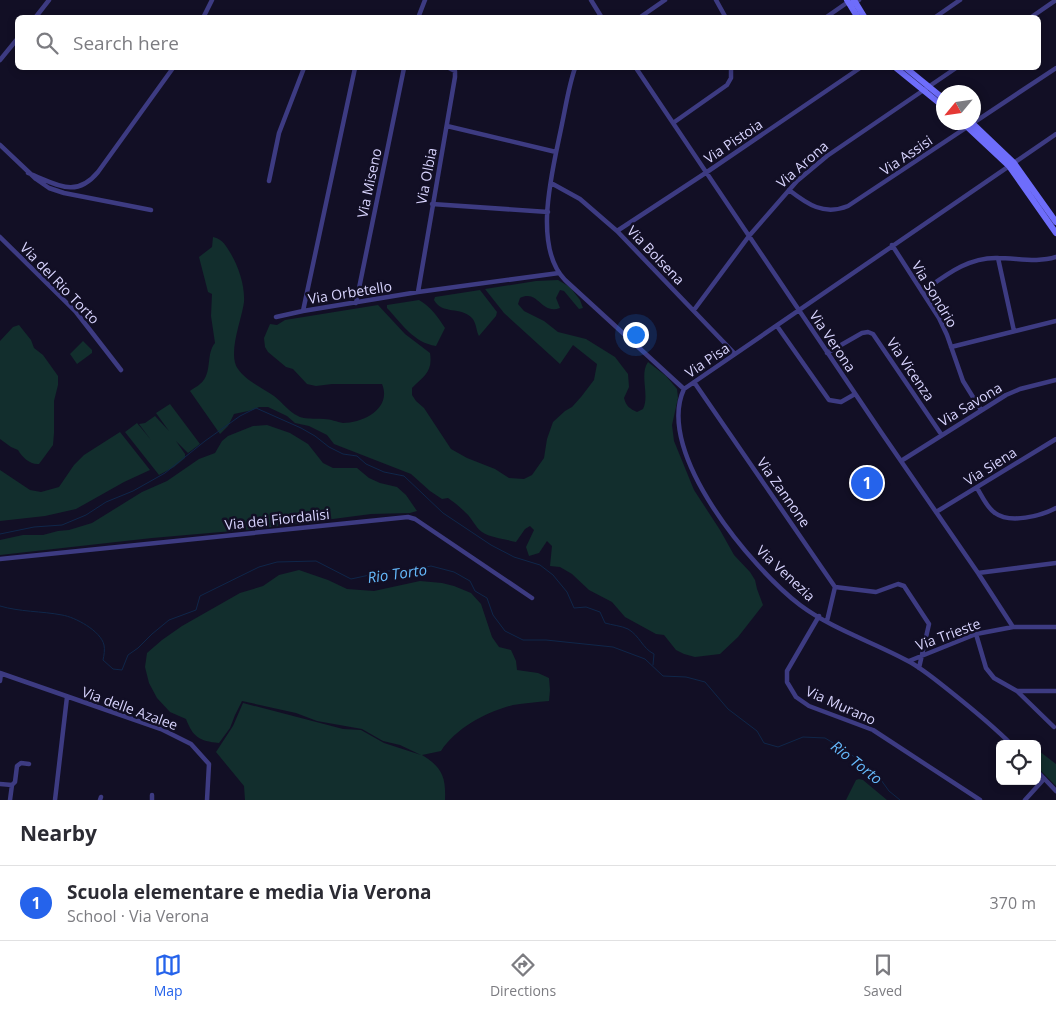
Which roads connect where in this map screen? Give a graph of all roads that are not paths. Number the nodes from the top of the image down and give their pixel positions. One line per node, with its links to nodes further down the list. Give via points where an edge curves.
1 (49, 0): 10 (street)
2 (212, 0): 11 (street)
3 (424, 0): 12 (street)
4 (591, 0): 13 (street)
5 (665, 0): 14 (street)
6 (716, 0): 15 (street)
7 (960, 0): 19 (street)
8 (1056, 0): 20 (street)
9 (853, 1): 16 (street); 17 (street); 18 (street)
10 (37, 15)
11 (204, 15)
12 (419, 15)
13 (600, 15)
14 (643, 15)
15 (724, 15)
16 (830, 15)
17 (857, 15)
18 (863, 15)
19 (938, 15)
20 (1034, 15)
21 (15, 42): 22 (street)
22 (0, 60)
23 (1056, 68): 39 (street, Via Assisi)
24 (173, 70): 49 (street, via 89,182 71,188)
25 (303, 70): 50 (street, via 279,133)
26 (355, 70): 69 (street, Via Orbetello)
27 (404, 70): 66 (street, Via Miseno)
28 (454, 70): 41 (street, Via Olbia)
29 (576, 70): 46 (street, Via Pisa)
30 (637, 70): 40 (street, Via Verona)
31 (731, 70): 40 (street, via 731,78 726,85)
32 (857, 70): 48 (street, Via Pistoia)
33 (899, 70): 36 (street)
34 (908, 70): 36 (street)
35 (953, 70): 36 (street, Via Arona)
36 (926, 88): 37 (street); 38 (street); 52 (street, Via Arona, via 823,159)
37 (936, 94)
38 (936, 99)
39 (981, 116)
40 (673, 122): 48 (street, Via Verona)
41 (447, 126): 46 (street); 53 (street, Via Olbia)
42 (959, 130): 52 (street, Via Assisi, via 845,208 818,209)
43 (974, 130): 47 (street)
44 (1056, 134): 47 (street, Via Pisa)
45 (0, 145): 49 (street)
46 (556, 152): 51 (street, Via Pisa)
47 (1011, 164): 56 (street); 60 (street, Via Pisa)
48 (707, 172): 57 (street, Via Pistoia); 59 (street, Via Verona)
49 (28, 173): 54 (street, via 60,192)
50 (269, 181)
51 (551, 183): 55 (street, Via Pisa); 57 (street, Via Bolsena, via 580,198)
52 (789, 190): 59 (street, Via Arona)
53 (432, 204): 55 (street); 64 (street, Via Olbia)
54 (151, 210)
55 (548, 212): 63 (street, Via Pisa, via 550,251)
56 (1055, 227)
57 (617, 231): 67 (street, Via Bolsena)
58 (0, 236): 77 (street, Via del Rio Torto, via 73,308)
59 (749, 236): 67 (street, Via Arona); 68 (street, Via Verona)
60 (892, 246): 65 (street, Via Sondrio); 68 (street, Via Pisa)
61 (1056, 257): 62 (street, via 1042,260)
62 (998, 258): 65 (street, via 962,265); 73 (street)
63 (559, 273): 64 (street, Via Orbetello); 80 (street, Via Pisa)
64 (418, 292): 66 (street, Via Orbetello)
65 (922, 292): 74 (street, Via Sondrio, via 942,323)
66 (356, 303): 69 (street, Via Orbetello)
67 (694, 310): 76 (street, Via Bolsena)
68 (799, 310): 72 (street, Via Pisa); 75 (street, Via Verona)
69 (303, 311): 70 (street)
70 (276, 317)
71 (1056, 321): 73 (street)
72 (777, 326): 76 (street, Via Pisa); 81 (street, via 828,398 840,402)
73 (1014, 331): 74 (street)
74 (951, 347): 82 (street, Via Sondrio, via 965,384)
75 (828, 353): 81 (street, Via Verona); 83 (street, Via Vicenza, via 864,332 873,334)
76 (735, 354): 79 (street, Via Pisa)
77 (121, 370)
78 (1056, 380): 82 (street, Via Savona, via 1013,391)
79 (694, 382): 80 (street, Via Pisa); 92 (street, Via Zannone)
80 (684, 389): 94 (street, Via Venezia, via 679,408 680,430 704,493 761,567 795,600)
81 (855, 394): 85 (street, Via Verona)
82 (981, 410): 83 (street, Via Savona)
83 (941, 434): 85 (street, Via Savona)
84 (1056, 439): 86 (street, Via Siena)
85 (900, 460): 88 (street, Via Verona)
86 (977, 488): 87 (street, via 992,510 1002,516 1030,517); 88 (street, Via Siena)
87 (1056, 508)
88 (936, 512): 91 (street, Via Verona)
89 (0, 559): 93 (street, Via dei Fiordalisi, via 408,517)
90 (1056, 563): 91 (street)
91 (978, 573): 96 (street, Via Verona)
92 (835, 587): 95 (street); 99 (street, via 873,592 903,585 929,622)
93 (532, 598)
94 (819, 616): 95 (street, Via Venezia); 118 (street, Via Murano, via 787,671 787,682 796,697 809,706 873,730)
95 (827, 621): 100 (street, Via Venezia)
96 (1013, 627): 97 (street, Via Trieste); 98 (street, Via Trieste)
97 (1056, 627)
98 (976, 634): 99 (street, Via Trieste); 104 (street, via 987,671)
99 (923, 655): 100 (street, Via Trieste); 101 (street)
100 (909, 661): 101 (street, Via Venezia)
101 (919, 668): 108 (street, Via Venezia, via 979,714)
102 (0, 674): 103 (street); 106 (street, Via delle Azalee)
103 (0, 682)
104 (1017, 691): 105 (street); 107 (street)
105 (1056, 692)
106 (67, 697): 116 (street); 117 (street, Via delle Azalee, via 161,729 191,744 209,764)
107 (1054, 727)
108 (1007, 740)
109 (29, 764): 113 (street, via 18,764)
110 (1041, 776): 111 (street)
111 (1044, 779): 114 (street); 119 (street)
112 (0, 784): 113 (street)
113 (12, 785): 115 (street)
114 (1056, 791)
115 (10, 800)
116 (55, 800)
117 (207, 800)
118 (980, 800)
119 (1025, 800)

